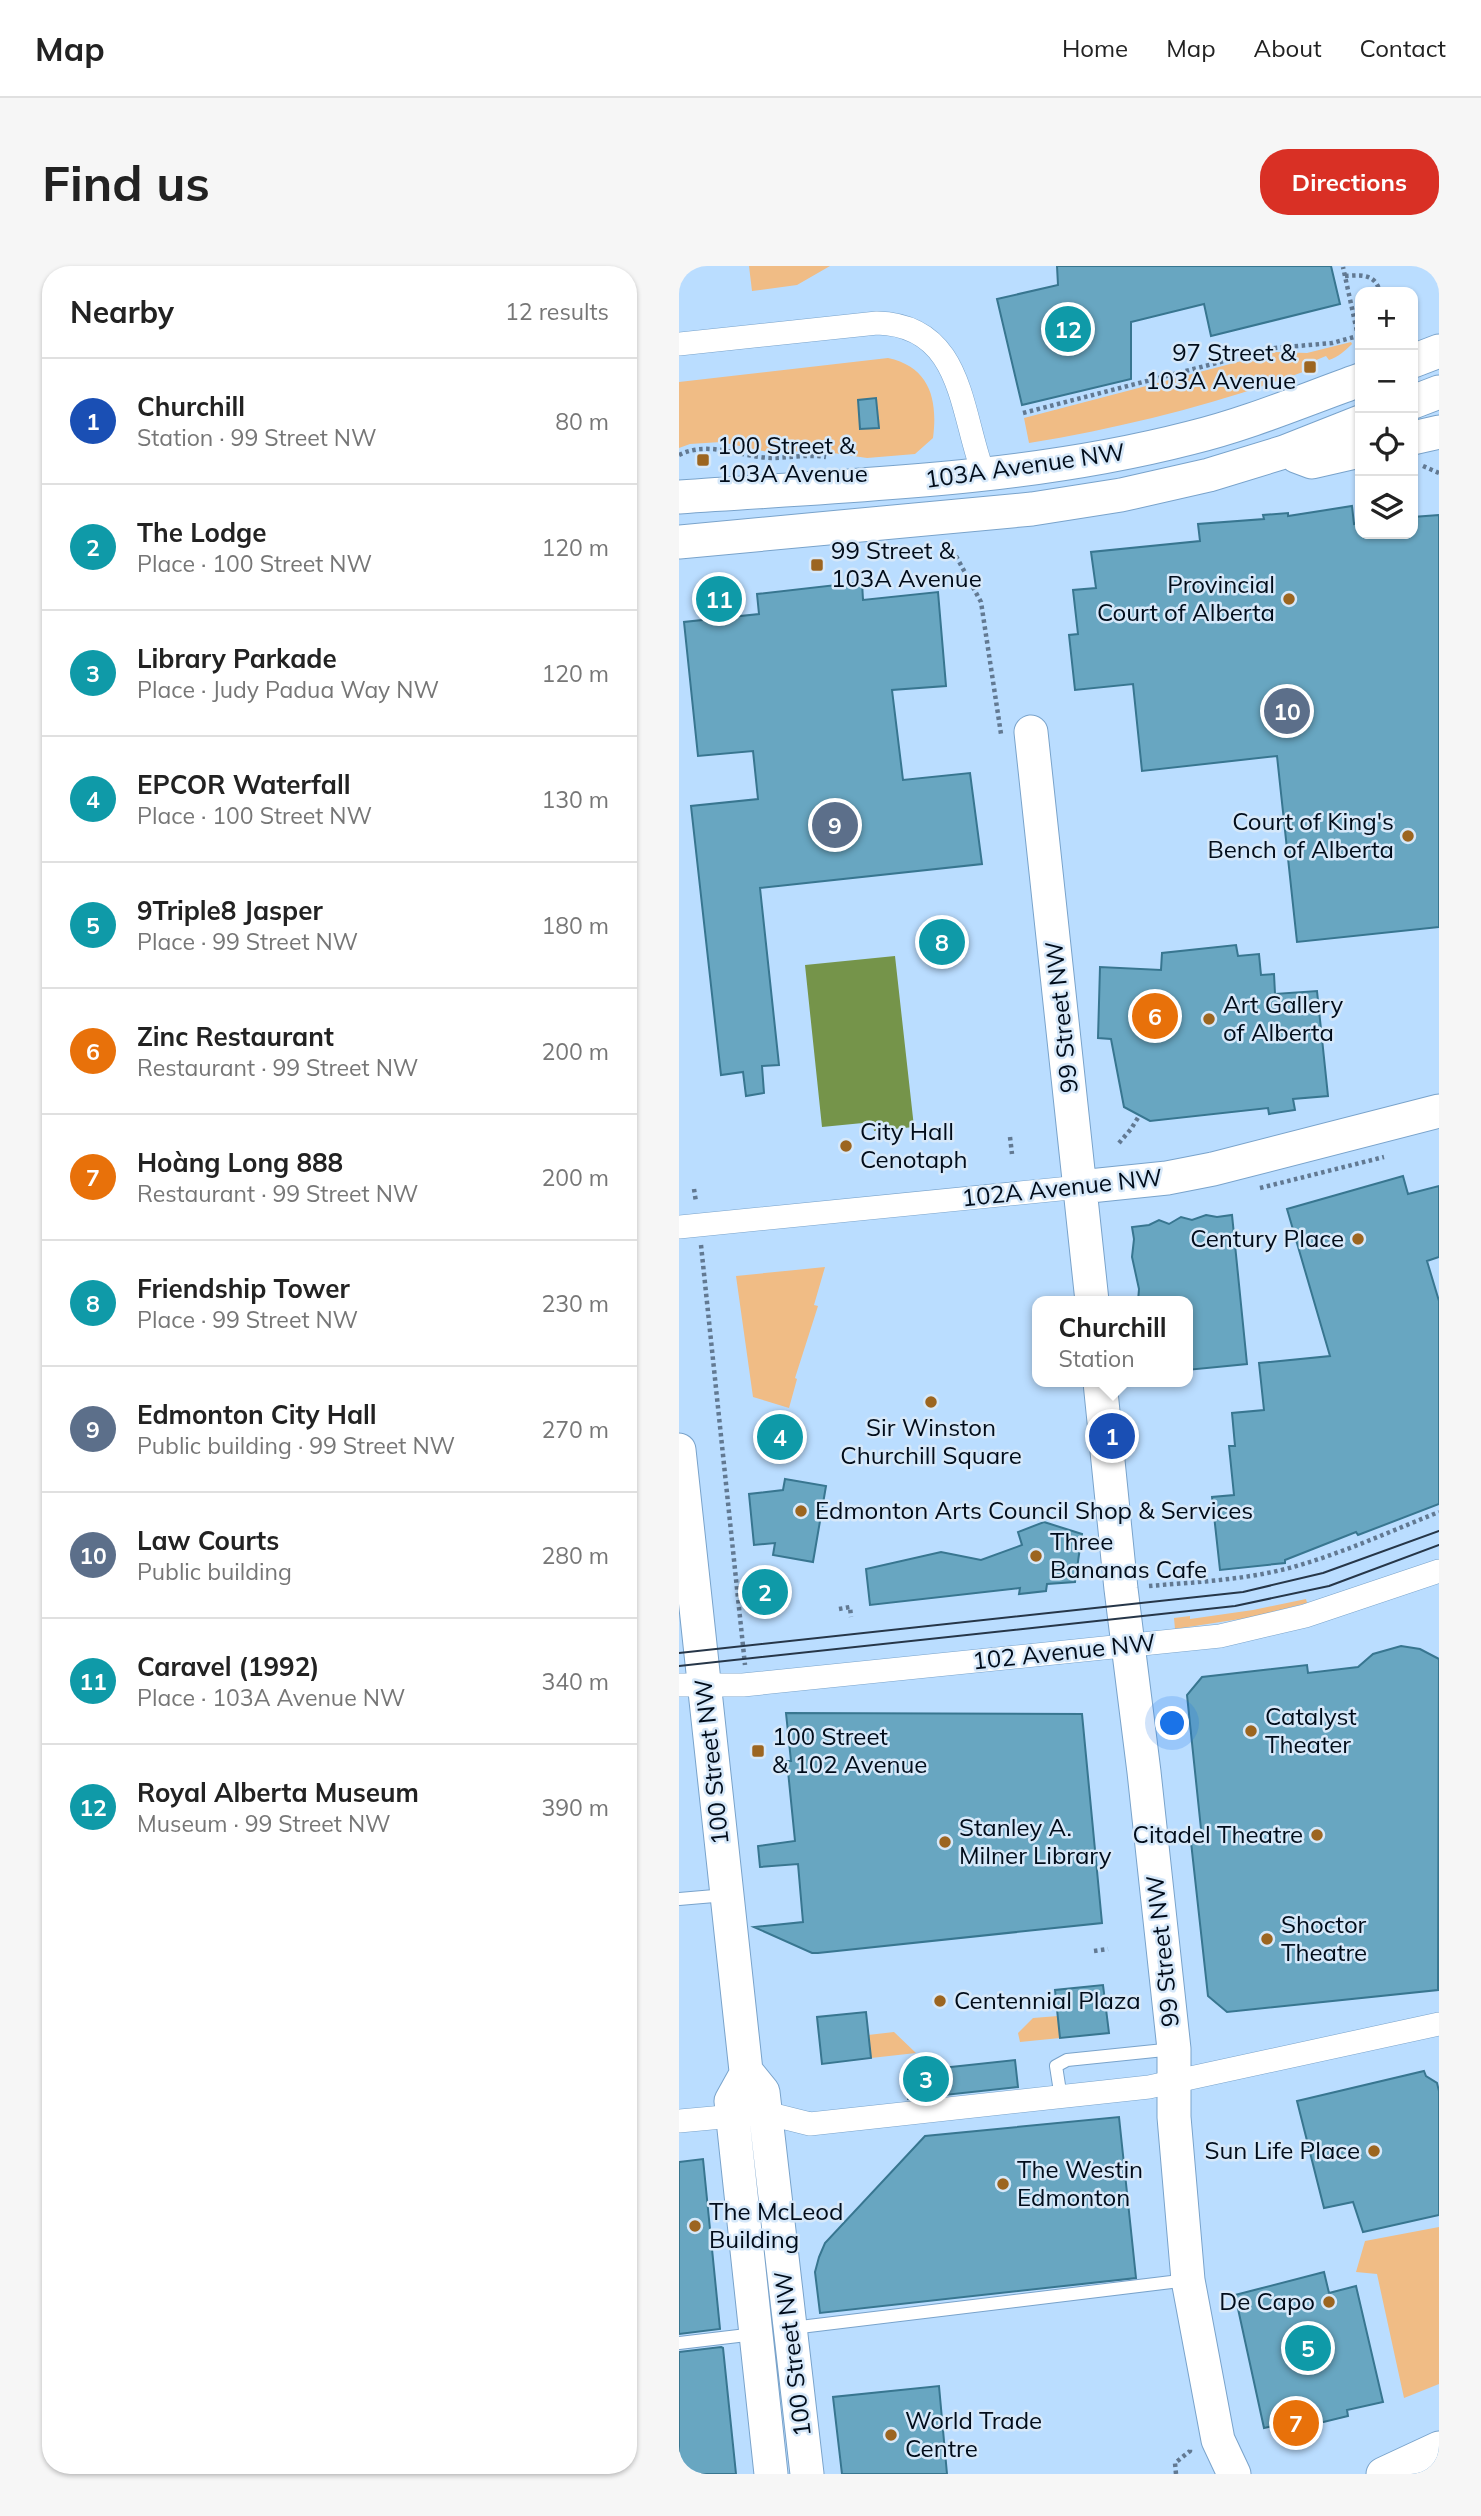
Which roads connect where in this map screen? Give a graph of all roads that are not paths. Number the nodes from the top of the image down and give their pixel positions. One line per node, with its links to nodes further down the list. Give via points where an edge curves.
1 (679, 344): 12 (street, via 877,323 917,332 944,355 961,394)
2 (1439, 351): 3 (main road)
3 (1418, 359)
4 (1355, 382): 12 (main road, 103A Avenue NW, via 1191,438 1091,460)
5 (1439, 392): 6 (main road)
6 (1418, 400)
7 (1355, 424): 10 (main road, 103A Avenue NW)
8 (1439, 432): 9 (main road)
9 (1418, 437)
10 (1284, 452): 11 (main road, via 1312,462); 14 (main road, 103A Avenue NW, via 1122,495)
11 (1355, 452)
12 (984, 475): 13 (main road, 103A Avenue NW); 14 (main road)
13 (679, 497)
14 (998, 512): 15 (main road, 103A Avenue NW)
15 (679, 542)
16 (1031, 732): 18 (main road, 99 Street NW)
17 (1439, 1111): 18 (main road, 102A Avenue NW, via 1213,1169)
18 (1080, 1186): 19 (street, 102A Avenue NW); 20 (main road, 99 Street NW)
19 (689, 1226)
20 (1091, 1296)
21 (1101, 1387): 24 (main road, 99 Street NW)
22 (679, 1450): 25 (main road, 100 Street NW)
23 (1439, 1571): 24 (street, 102 Avenue NW, via 1296,1619 1220,1636)
24 (1129, 1646): 25 (street, 102 Avenue NW, via 746,1685); 29 (main road, 99 Street NW)
25 (692, 1684): 26 (main road, 100 Street NW)
26 (726, 1895): 27 (lane); 32 (main road, 100 Street NW, via 746,2074 731,2101)
27 (679, 1899)
28 (1439, 2024): 30 (street)
29 (1174, 2049): 30 (main road, 99 Street NW); 31 (lane, via 1067,2060 1056,2066)
30 (1175, 2082): 31 (street); 34 (main road, 99 Street NW)
31 (1061, 2098): 32 (street, via 810,2124)
32 (749, 2114): 33 (street); 35 (main road, 100 Street NW); 36 (main road, 100 Street NW)
33 (679, 2121)
34 (1188, 2280): 35 (lane); 41 (main road, 99 Street NW, via 1218,2440)
35 (790, 2328): 40 (main road, 100 Street NW)
36 (755, 2334): 37 (lane); 39 (main road, 100 Street NW)
37 (679, 2343)
38 (1439, 2448): 42 (main road)
39 (772, 2474)
40 (807, 2474)
41 (1234, 2474)
42 (1383, 2474)

